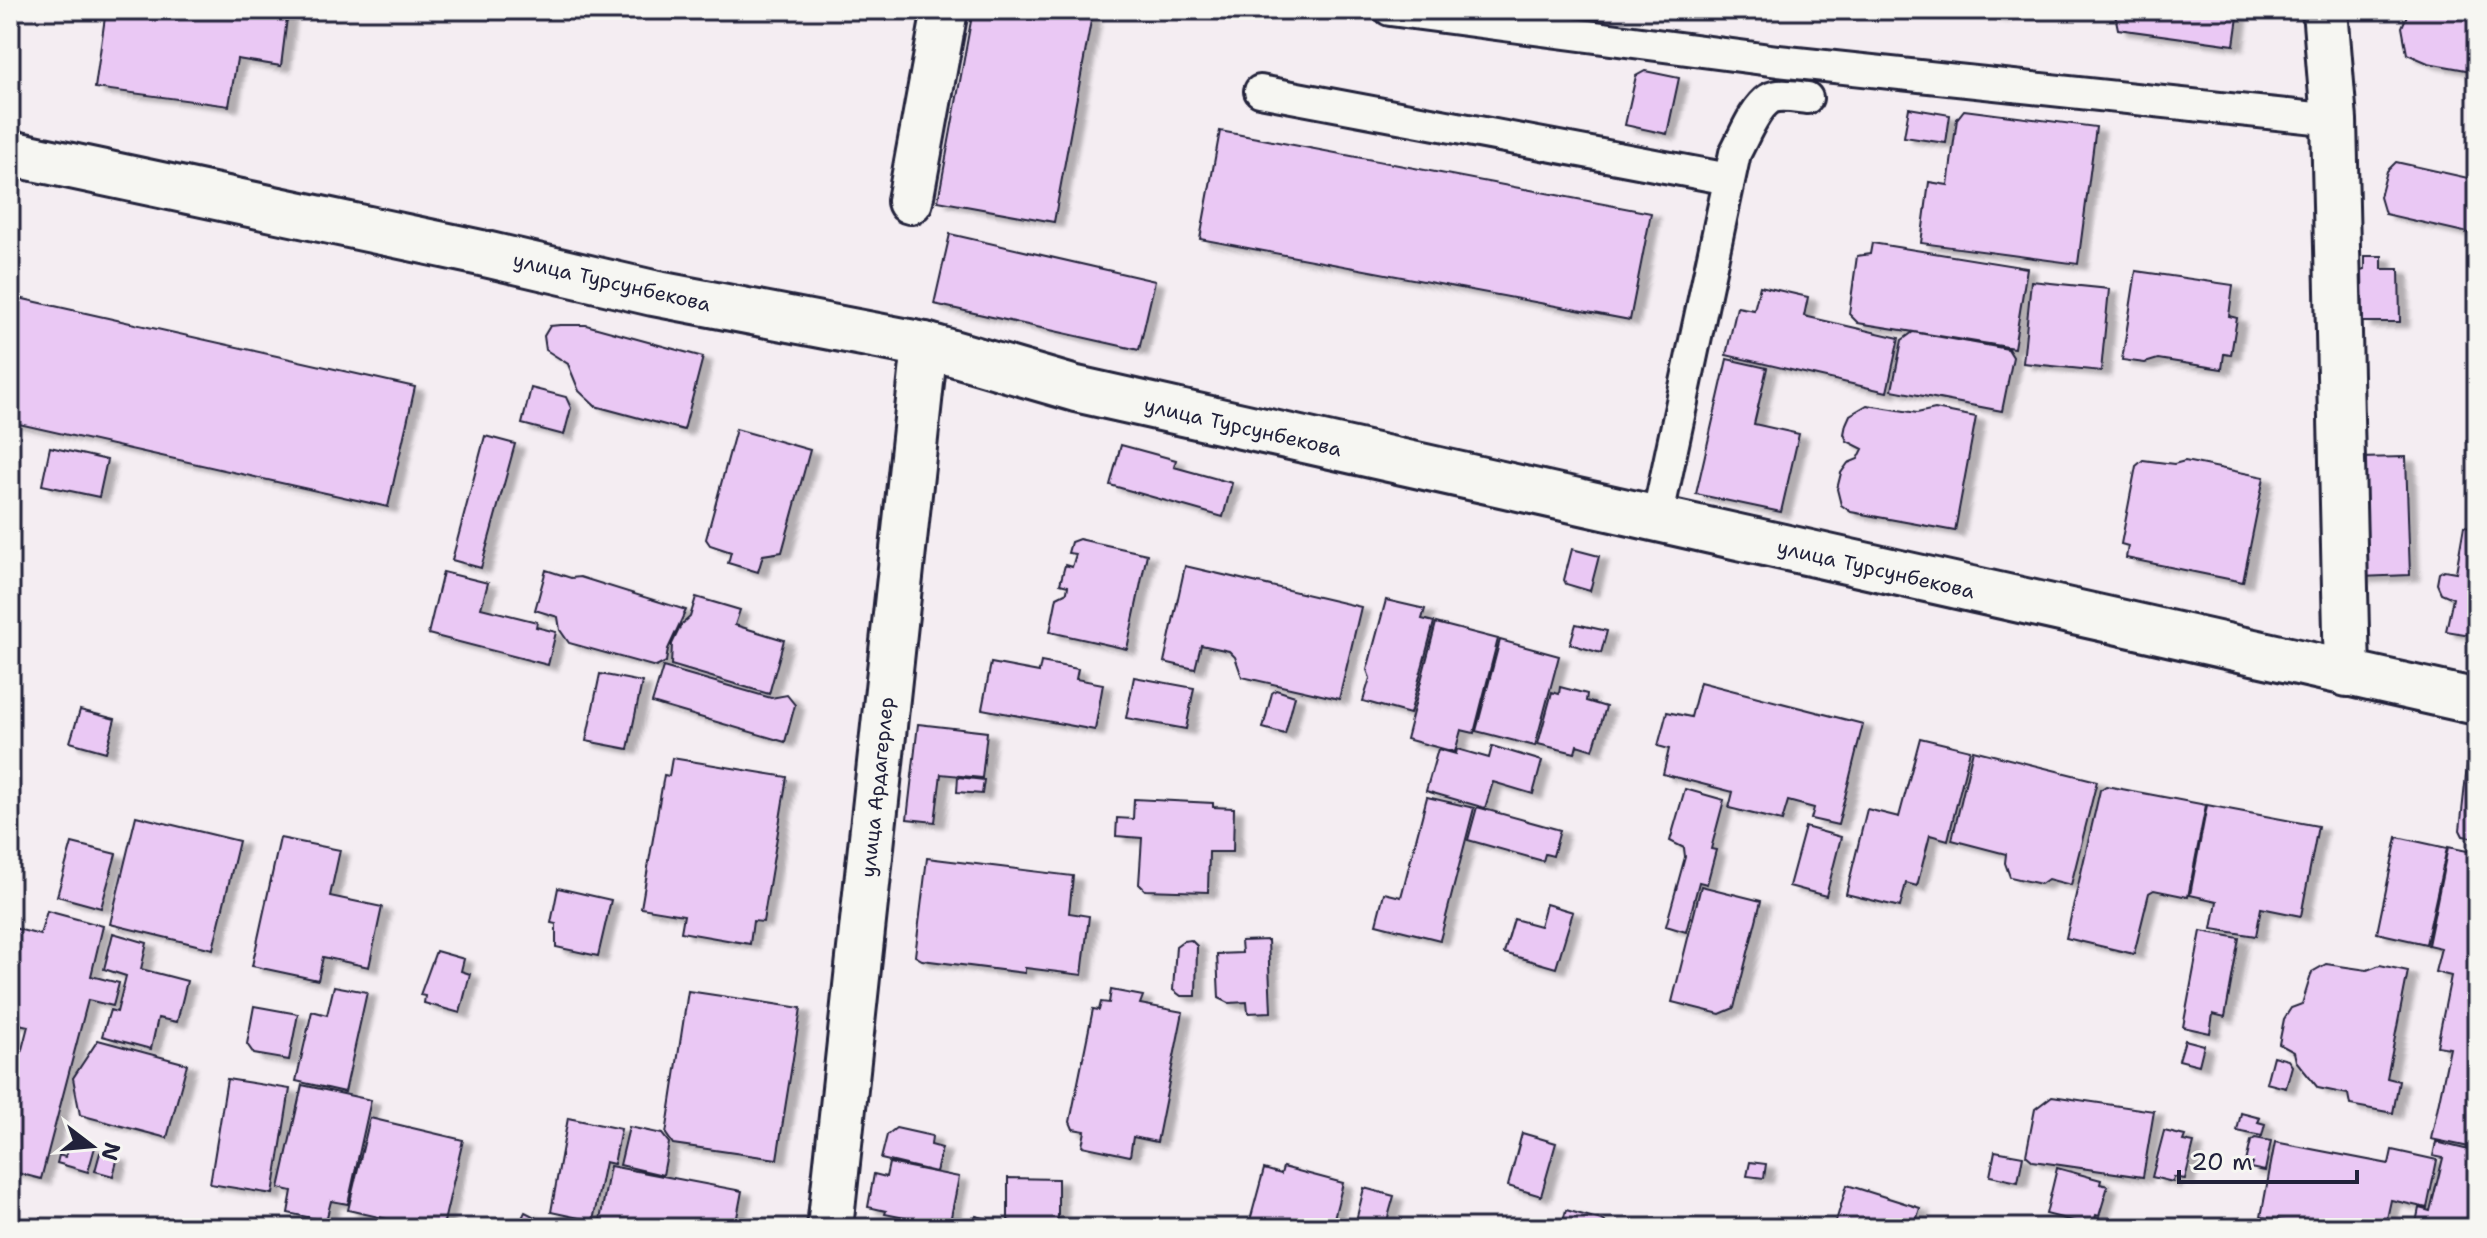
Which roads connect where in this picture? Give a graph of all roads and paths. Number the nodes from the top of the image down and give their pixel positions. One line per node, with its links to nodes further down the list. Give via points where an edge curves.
1 (945, 10): 9 (street)
2 (1390, 10): 6 (lane, via 1778,61)
3 (2325, 10): 6 (street)
4 (1260, 91): 8 (lane)
5 (1807, 98): 8 (lane, via 1770,98 1735,153)
6 (2334, 120): 12 (street)
7 (10, 153): 10 (street, улица Турсунбекова, via 653,293)
8 (1729, 179): 11 (lane)
9 (910, 201)
10 (925, 345): 11 (street, улица Турсунбекова, via 1076,389); 14 (street, улица Ардагерлер)
11 (1657, 519): 12 (street, улица Турсунбекова)
12 (2347, 674): 13 (street, улица Турсунбекова)
13 (2477, 702)
14 (830, 1228)

